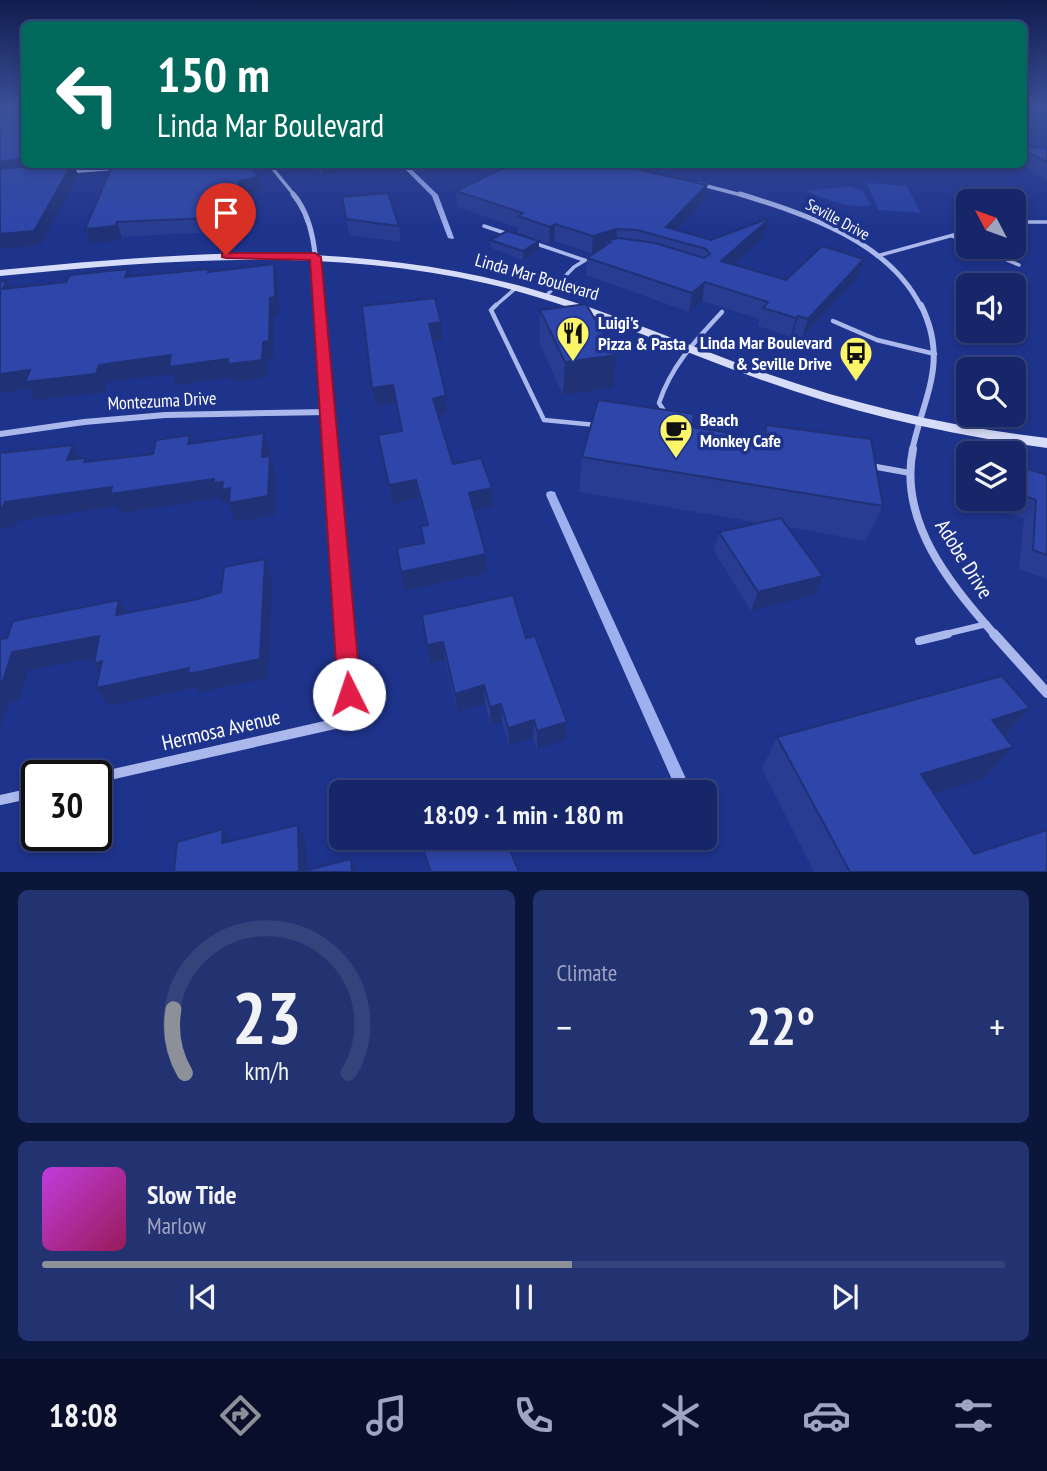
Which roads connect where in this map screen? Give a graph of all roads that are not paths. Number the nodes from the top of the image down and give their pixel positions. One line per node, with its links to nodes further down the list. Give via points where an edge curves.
1 (116, 168): 3 (street)
2 (273, 168): 15 (street, Hermosa Avenue, via 305,208)
3 (64, 172)
4 (695, 183): 14 (street, Seville Drive, via 799,211 846,234)
5 (1026, 222): 6 (lane)
6 (1047, 222)
7 (484, 226): 9 (lane)
8 (956, 235): 10 (lane)
9 (514, 236)
10 (952, 236): 11 (lane); 14 (lane)
11 (956, 238)
12 (526, 240): 17 (lane)
13 (601, 251): 17 (lane)
14 (877, 256): 25 (street, Seville Drive, via 919,302)
15 (315, 257): 19 (street, Linda Mar Boulevard, via 181,257); 20 (street, Linda Mar Boulevard, via 408,266); 26 (street, Hermosa Avenue)
16 (1005, 259): 18 (lane)
17 (584, 260): 21 (lane)
18 (1019, 265)
19 (0, 273)
20 (516, 288): 21 (street, Linda Mar Boulevard); 31 (lane, via 492,310 544,420)
21 (545, 297): 24 (street, Linda Mar Boulevard)
22 (722, 312): 24 (lane)
23 (833, 321): 25 (lane, via 877,340)
24 (688, 349): 27 (lane, via 661,394 659,403); 30 (street, Linda Mar Boulevard, via 815,394)
25 (935, 354): 30 (street, Seville Drive)
26 (328, 412): 32 (street, Montezuma Drive, via 165,415); 39 (street, Hermosa Avenue, via 352,720)
27 (668, 417): 28 (lane); 29 (lane)
28 (657, 421)
29 (677, 421)
30 (922, 421): 33 (street, Linda Mar Boulevard); 35 (street, Adobe Drive, via 909,453)
31 (608, 427)
32 (0, 434)
33 (1047, 443)
34 (870, 465): 35 (lane)
35 (910, 473): 36 (street, Adobe Drive, via 911,495 926,539 959,592)
36 (987, 624): 37 (lane); 38 (street, Adobe Drive)
37 (919, 641)
38 (1047, 693)
39 (112, 774)
40 (21, 795): 41 (street)
41 (0, 800)

